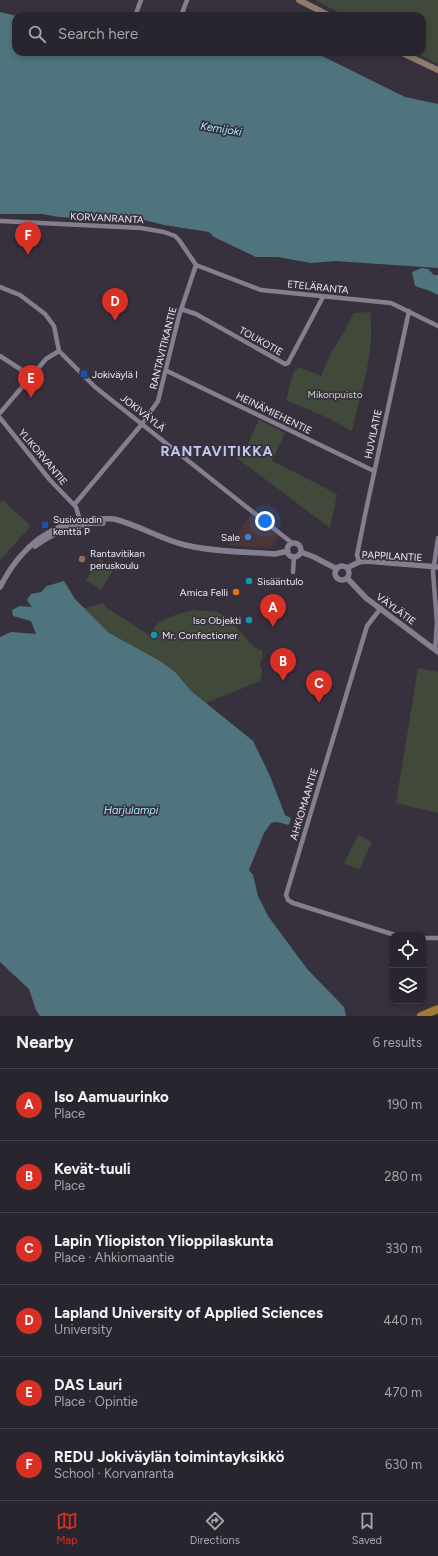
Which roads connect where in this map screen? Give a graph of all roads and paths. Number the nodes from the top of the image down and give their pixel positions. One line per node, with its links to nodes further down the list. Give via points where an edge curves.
1 (141, 0): 4 (street)
2 (187, 0): 5 (street)
3 (299, 0): 6 (main road)
4 (136, 12)
5 (182, 12)
6 (322, 12)
7 (408, 56): 8 (main road)
8 (438, 70)
9 (0, 221): 10 (street, KORVANRANTA, via 141,228 164,232 179,240)
10 (196, 265): 12 (street, ETELÄRANTA, via 261,290); 13 (street, RANTAVITIKANTIE)
11 (0, 287): 16 (street, via 20,295 45,314 54,326)
12 (322, 297): 13 (street, TOUKOTIE, via 288,363 285,364 196,314); 14 (street, ETELÄRANTA, via 391,303)
13 (182, 309): 18 (street, RANTAVITIKANTIE)
14 (409, 311): 15 (street, ETELÄRANTA); 23 (street, HUVILATIE)
15 (438, 326)
16 (60, 351): 19 (street, via 48,357); 22 (street, JOKIVÄYLÄ, via 95,387)
17 (0, 356): 19 (street)
18 (166, 371): 22 (street, RANTAVITIKANTIE, via 158,400); 23 (street, HEINÄMIEHENTIE)
19 (32, 376): 20 (street)
20 (0, 413)
21 (0, 418): 24 (street, YLIKORVANTIE, via 50,480)
22 (142, 424): 24 (street, RANTAVITIKANTIE); 27 (street, JOKIVÄYLÄ)
23 (374, 471): 31 (street, HUVILATIE, via 357,554)
24 (74, 505): 25 (street)
25 (80, 523): 28 (street, via 126,523 176,543 194,547 275,554); 37 (street, via 51,531 40,538 19,556)
26 (438, 538): 32 (street)
27 (292, 543): 28 (street); 29 (street, via 299,545)
28 (288, 551): 30 (street)
29 (300, 552): 30 (street); 34 (street)
30 (294, 556): 35 (street)
31 (359, 562): 32 (street, PAPPILANTIE); 33 (street, PAPPILANTIE)
32 (436, 567): 39 (street)
33 (347, 568): 34 (street, via 340,566); 36 (street)
34 (337, 569): 36 (street, via 336,575 339,578)
35 (293, 572)
36 (347, 578): 38 (street, VÄYLÄTIE)
37 (0, 587)
38 (381, 608): 39 (street, VÄYLÄTIE); 40 (street, AHKIOMAANTIE, via 367,626 286,894 288,900 293,903)
39 (437, 651)
40 (390, 933)
41 (426, 938): 42 (street)
42 (438, 938)
43 (438, 1009): 44 (highway)
44 (421, 1016)

